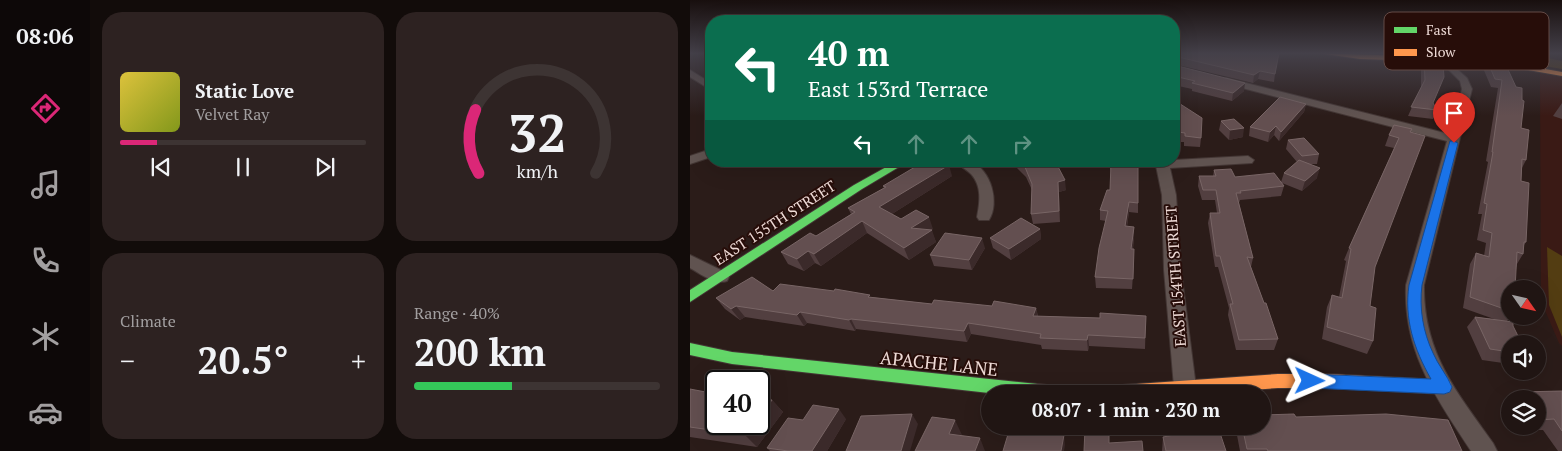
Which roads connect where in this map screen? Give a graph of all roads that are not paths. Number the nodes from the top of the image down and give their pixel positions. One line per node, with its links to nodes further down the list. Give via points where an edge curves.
1 (692, 74): 4 (street)
2 (1458, 74): 5 (street, via 1467,89)
3 (1212, 77): 5 (street)
4 (705, 83)
5 (1454, 139): 21 (street, via 1413,300 1418,336)
6 (705, 155): 7 (street)
7 (690, 160)
8 (1248, 160): 9 (street, EAST 154TH STREET)
9 (1180, 162)
10 (893, 167): 15 (street, EAST 155TH STREET)
11 (971, 167): 13 (street, via 982,179 988,200)
12 (1163, 167): 18 (street, EAST 154TH STREET, via 1170,191 1174,305)
13 (984, 217)
14 (690, 261): 15 (street)
15 (720, 277): 16 (street, EAST 155TH STREET)
16 (690, 297)
17 (690, 349): 20 (street, APACHE LANE, via 732,358)
18 (1185, 385)
19 (1216, 385): 21 (street, APACHE LANE, via 1326,381)
20 (981, 386)
21 (1444, 387): 22 (street)
22 (1485, 451)

